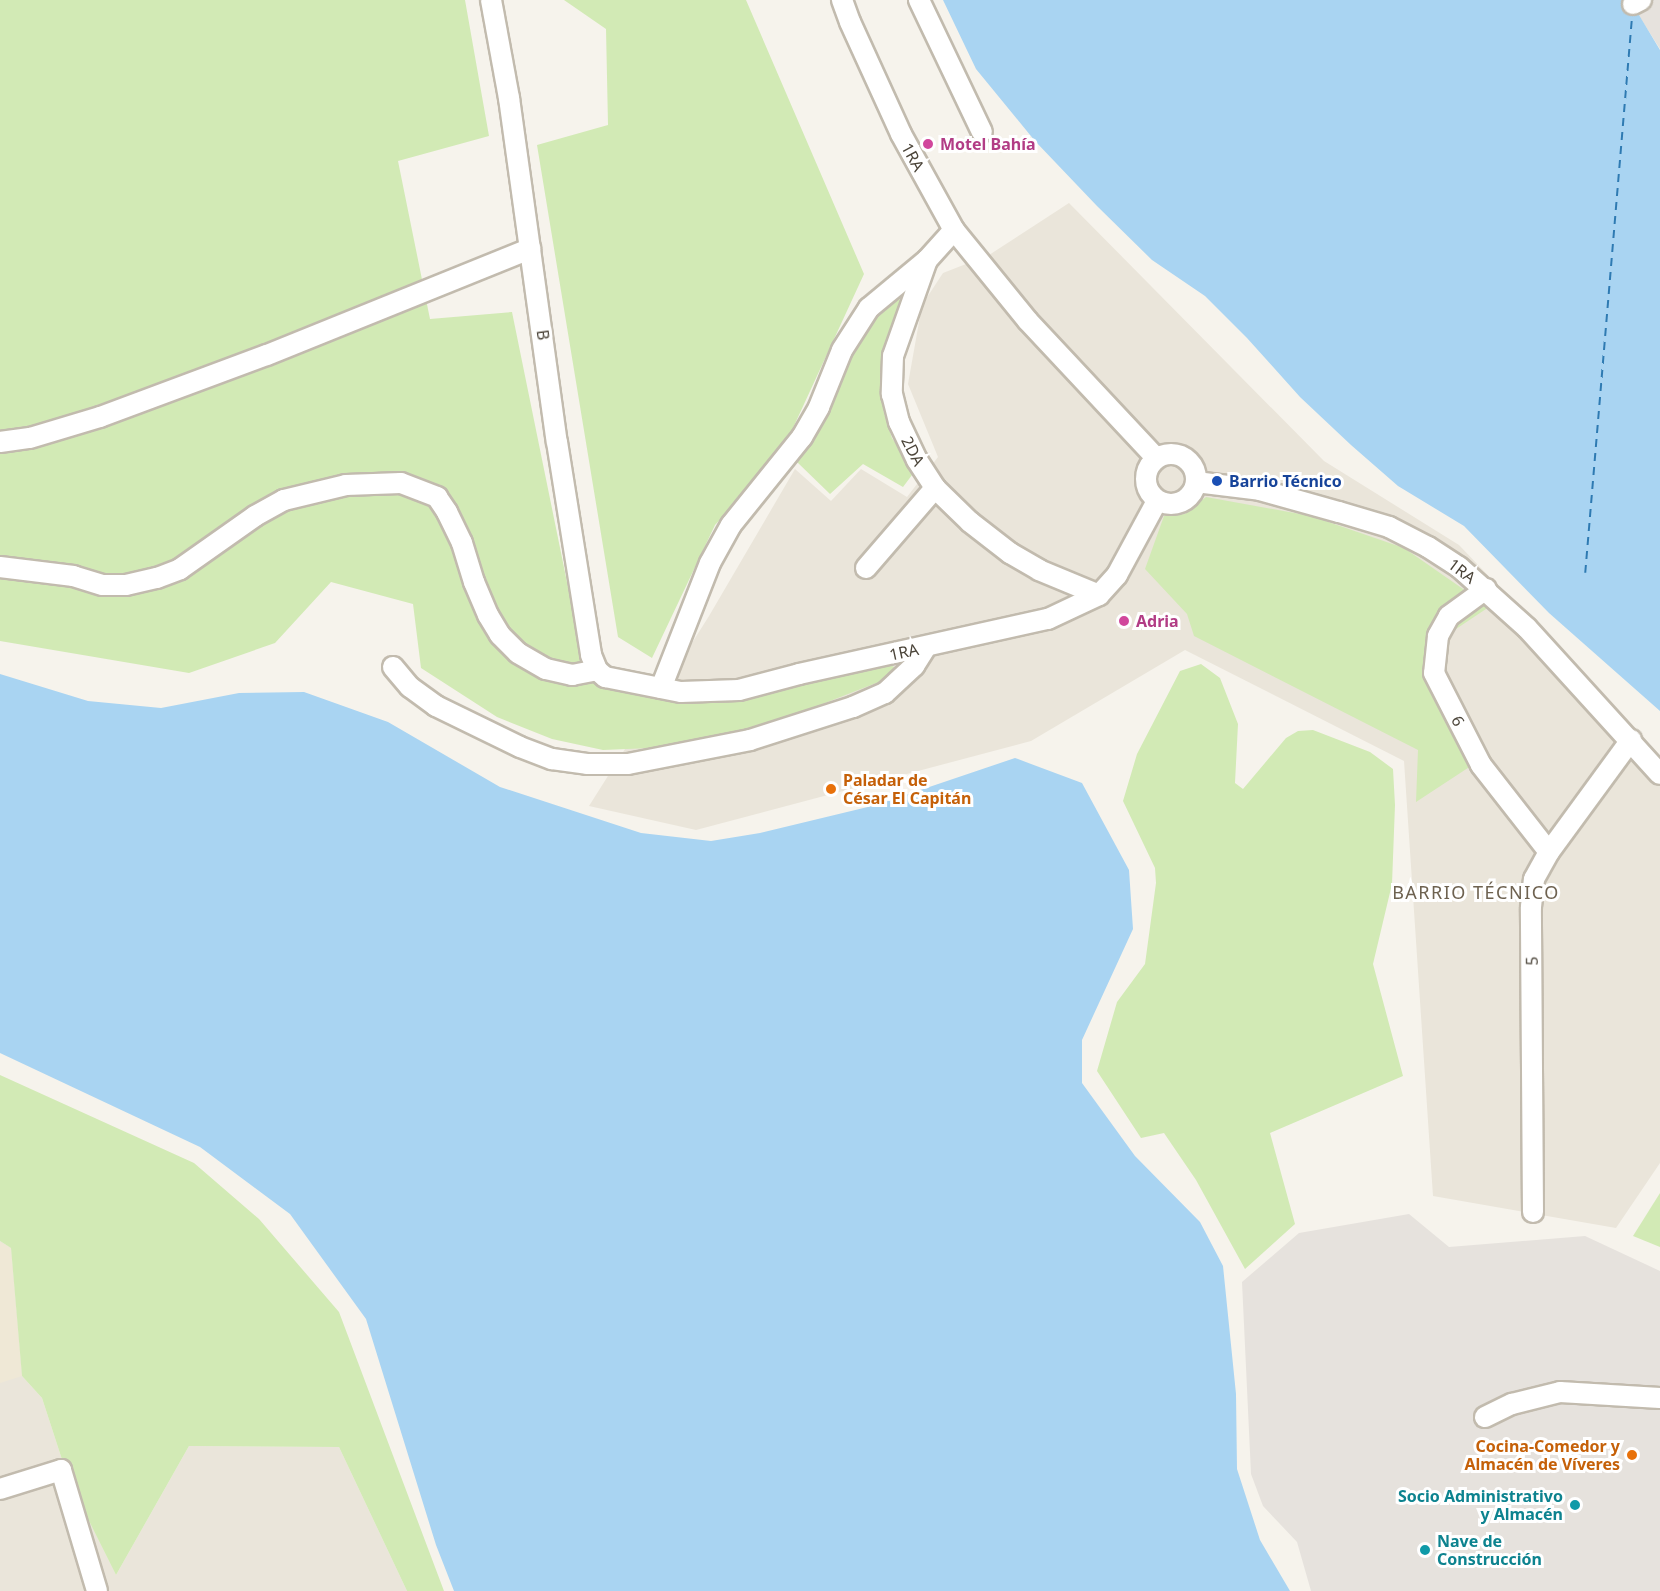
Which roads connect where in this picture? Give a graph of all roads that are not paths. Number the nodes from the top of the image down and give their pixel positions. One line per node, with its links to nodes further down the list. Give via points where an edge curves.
1 (491, 0): 6 (street, B)
2 (842, 0): 5 (street, 1RA, via 901,134)
3 (919, 0): 4 (street)
4 (982, 132)
5 (954, 230): 7 (street, 2DA); 9 (street, 1RA, via 1028,321)
6 (530, 249): 8 (street, via 267,355 100,417 30,438); 19 (street, B, via 591,656)
7 (927, 260): 11 (street, 2DA, via 893,356 892,394 916,460); 20 (street, via 869,308 842,350 802,437 731,525 710,563)
8 (0, 442)
9 (1156, 459): 10 (street, via 1174,454 1184,457 1191,464); 12 (street, via 1146,475 1150,494)
10 (1196, 482): 12 (street, via 1192,492 1177,504); 15 (street, 1RA, via 1260,490 1389,527 1428,547)
11 (935, 488): 14 (street); 16 (street, 2DA, via 1010,553)
12 (1157, 501): 16 (street, 1RA, via 1118,575)
13 (0, 567): 19 (street, via 73,576 103,585 126,585 180,569 284,500 346,485 401,483 436,498 447,512 488,615 518,653 546,669 572,675)
14 (866, 568)
15 (1486, 589): 21 (street, 1RA); 23 (street, 6, via 1449,616 1438,636 1434,673 1481,765)
16 (1099, 595): 17 (street, 1RA, via 1048,619)
17 (926, 647): 18 (street, via 914,666 885,693 853,707 750,740 628,764 552,759 520,747 436,706 410,687); 20 (street, 1RA, via 740,690 681,692)
18 (393, 667)
19 (597, 670): 20 (street, 1RA, via 616,681)
20 (661, 688)
21 (1631, 740): 22 (street, 1RA); 23 (street, 5)
22 (1660, 774)
23 (1549, 852): 24 (street, 5, via 1534,879 1532,907)
24 (1533, 1212)
25 (1660, 1398): 26 (street, via 1560,1392 1512,1404)
26 (1485, 1417)
27 (0, 1489): 28 (street, via 61,1470)
28 (97, 1591)

